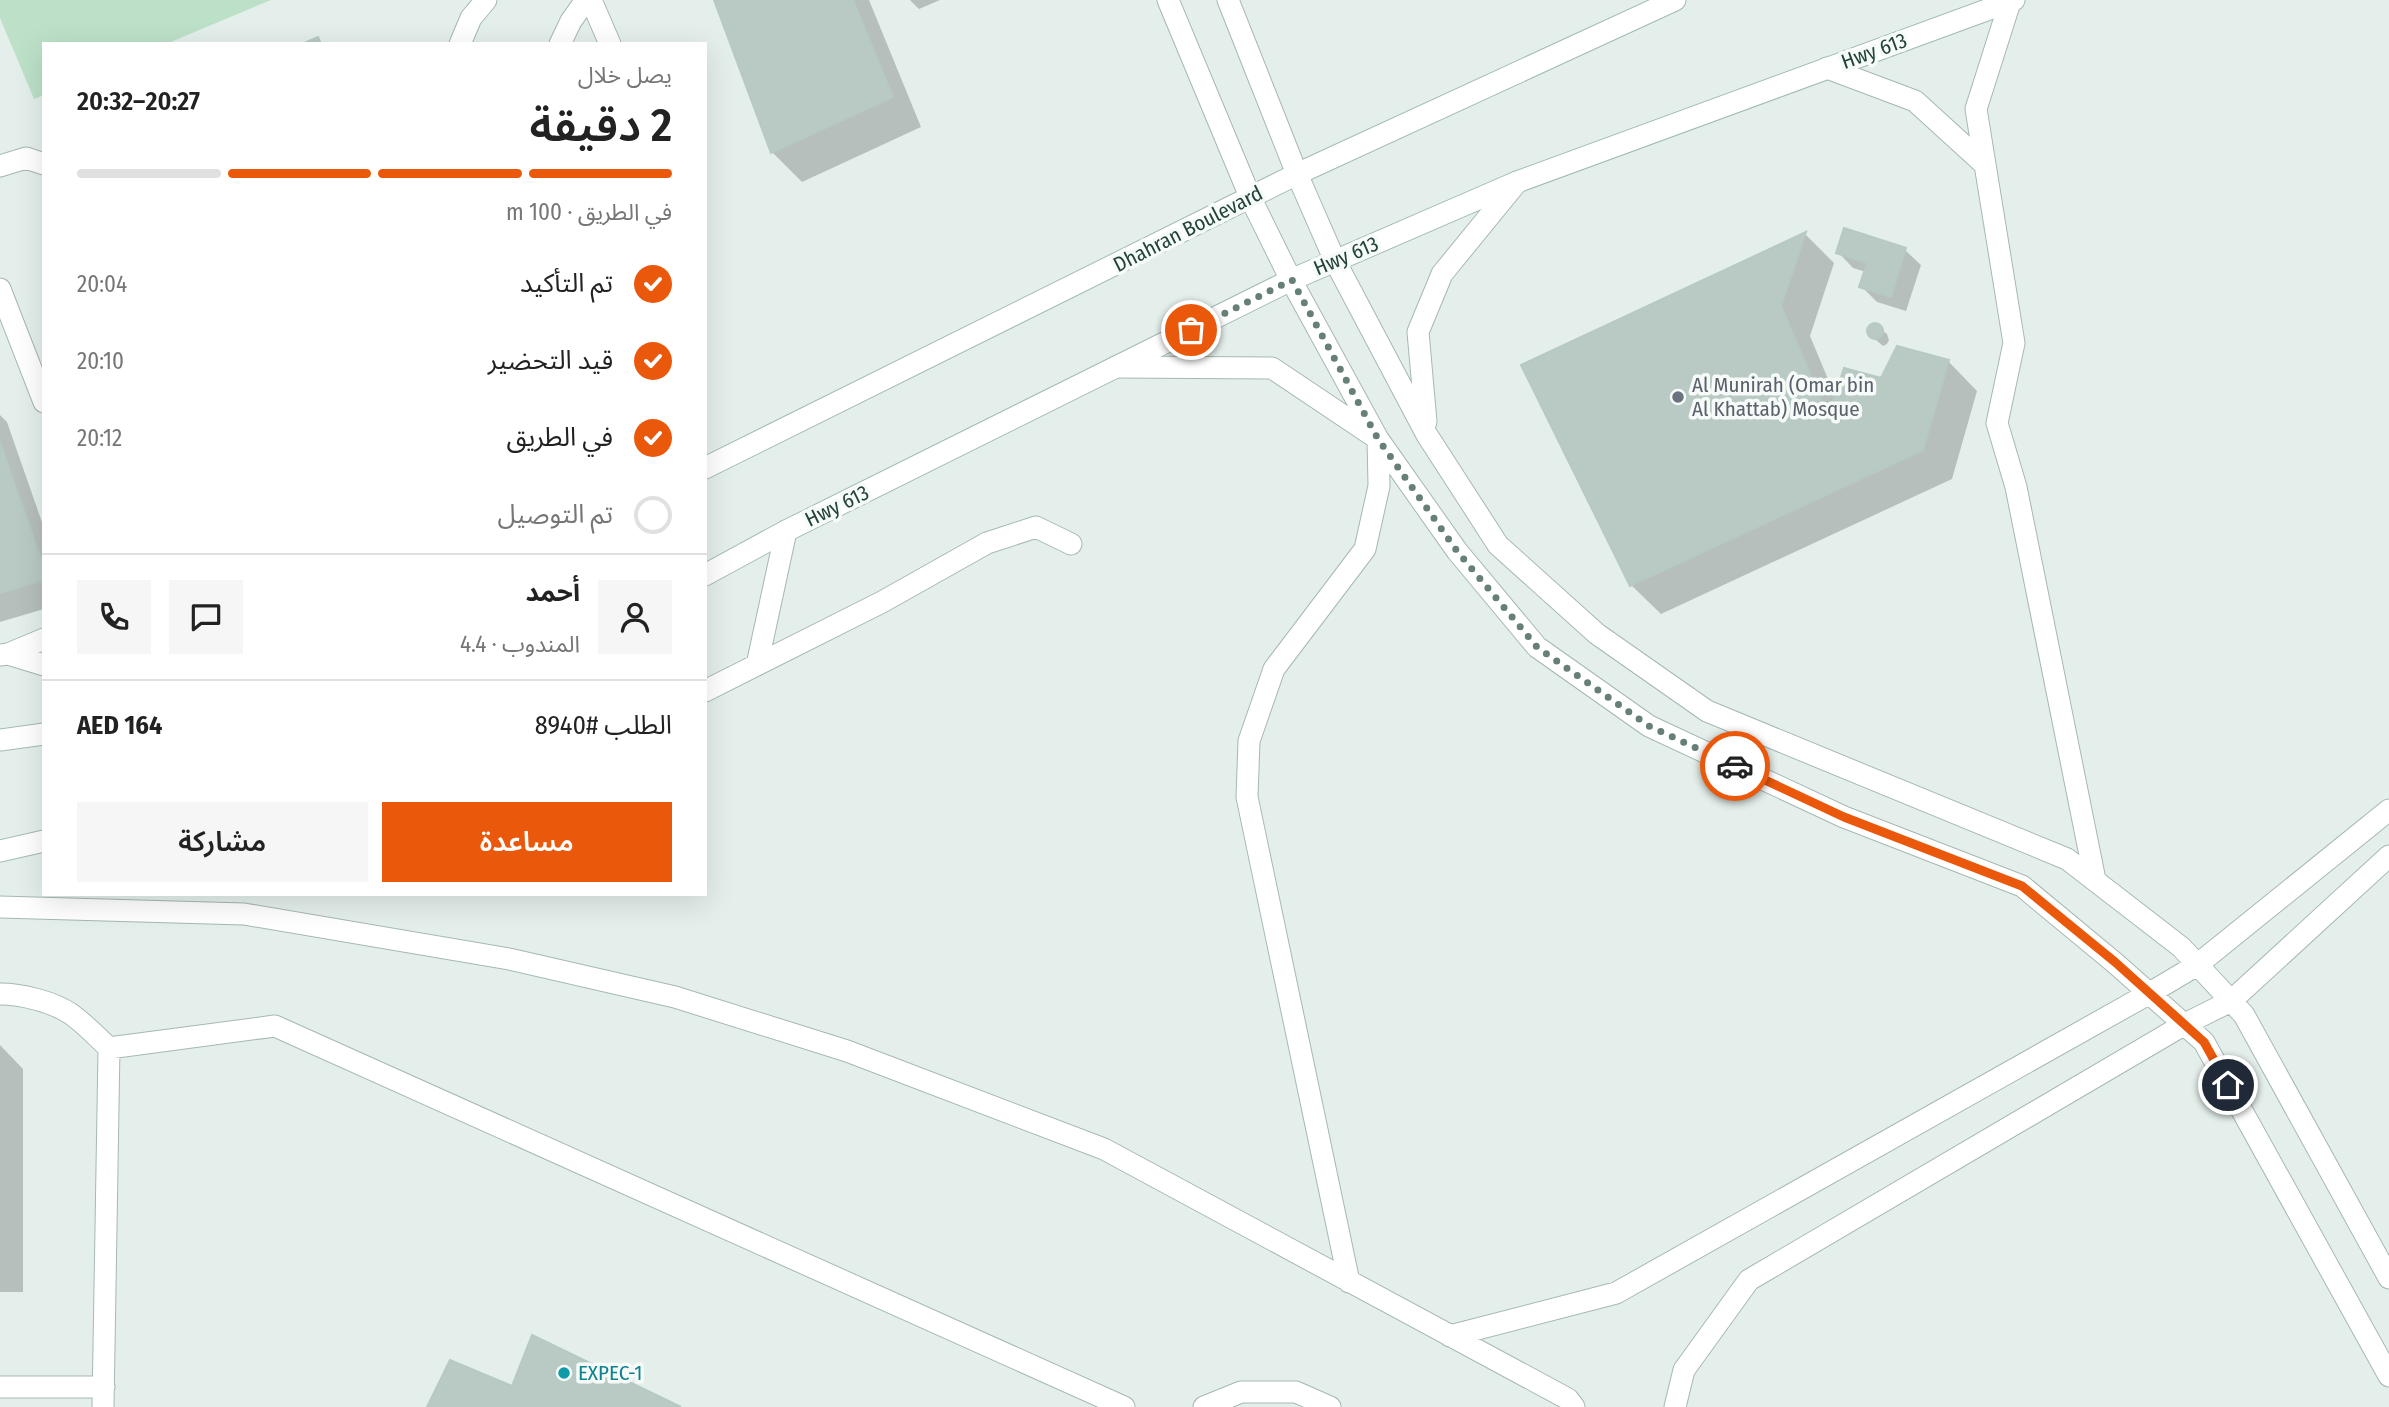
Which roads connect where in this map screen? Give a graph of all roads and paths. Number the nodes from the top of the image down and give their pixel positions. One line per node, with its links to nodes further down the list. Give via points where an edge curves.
1 (486, 0): 7 (main road, via 471,18)
2 (588, 0): 8 (main road); 9 (main road)
3 (1168, 0): 16 (main road)
4 (1228, 0): 14 (main road)
5 (1675, 0): 14 (main road, Dhahran Boulevard)
6 (2012, 1): 10 (main road, Hwy 613); 12 (main road, via 1976,109)
7 (461, 42)
8 (562, 42)
9 (609, 42)
10 (1827, 68): 12 (main road, via 1915,102); 15 (main road, Hwy 613)
11 (42, 163): 13 (main road, via 26,158)
12 (1983, 163): 39 (main road, via 2014,342 1997,423 2016,487)
13 (0, 166)
14 (1297, 174): 16 (main road, Dhahran Boulevard); 17 (main road)
15 (1517, 182): 17 (main road, Hwy 613); 22 (main road, via 1442,274 1418,332)
16 (1251, 199): 18 (main road); 24 (main road, Dhahran Boulevard)
17 (1335, 261): 18 (main road, Hwy 613); 22 (main road)
18 (1292, 280): 20 (main road, Hwy 613); 23 (main road)
19 (0, 289): 21 (main road)
20 (1116, 367): 23 (main road, via 1272,368); 25 (main road, Hwy 613)
21 (42, 397)
22 (1427, 435): 39 (main road, via 1498,545 1597,634 1707,711 2067,859)
23 (1378, 439): 42 (main road, via 1457,551 1548,655 1649,726 1844,817 2022,886); 48 (main road, via 1379,486 1365,550 1274,669 1249,741 1247,796)
24 (707, 467)
25 (786, 531): 27 (main road, Hwy 613); 31 (main road)
26 (1071, 544): 31 (main road, via 1036,527 987,543)
27 (707, 574)
28 (42, 640): 29 (main road)
29 (4, 654): 30 (main road)
30 (42, 664)
31 (757, 665): 32 (main road)
32 (707, 690)
33 (42, 734): 34 (main road)
34 (0, 740)
35 (2389, 810): 41 (main road)
36 (42, 841): 37 (main road)
37 (0, 851)
38 (2389, 856): 44 (main road)
39 (2095, 880): 41 (main road, via 2181,947)
40 (0, 906): 48 (main road, via 244,914 509,958 675,997 847,1051 1104,1149)
41 (2197, 965): 42 (main road); 44 (main road)
42 (2150, 993): 45 (main road); 49 (main road, via 1616,1293)
43 (0, 994): 46 (main road, via 70,1013)
44 (2231, 1001): 45 (main road); 47 (main road, via 2244,1015)
45 (2185, 1024): 50 (main road, via 2204,1042); 57 (main road, via 1749,1280 1684,1370)
46 (109, 1048): 52 (main road); 53 (main road, via 275,1026)
47 (2389, 1278)
48 (1349, 1282): 49 (main road)
49 (1450, 1336): 56 (main road, via 1568,1399)
50 (2389, 1376)
51 (0, 1387): 52 (main road)
52 (104, 1397)
53 (1124, 1407)
54 (1204, 1407): 55 (main road, via 1241,1392 1296,1392)
55 (1330, 1407)
56 (1574, 1407)
57 (1675, 1407)

